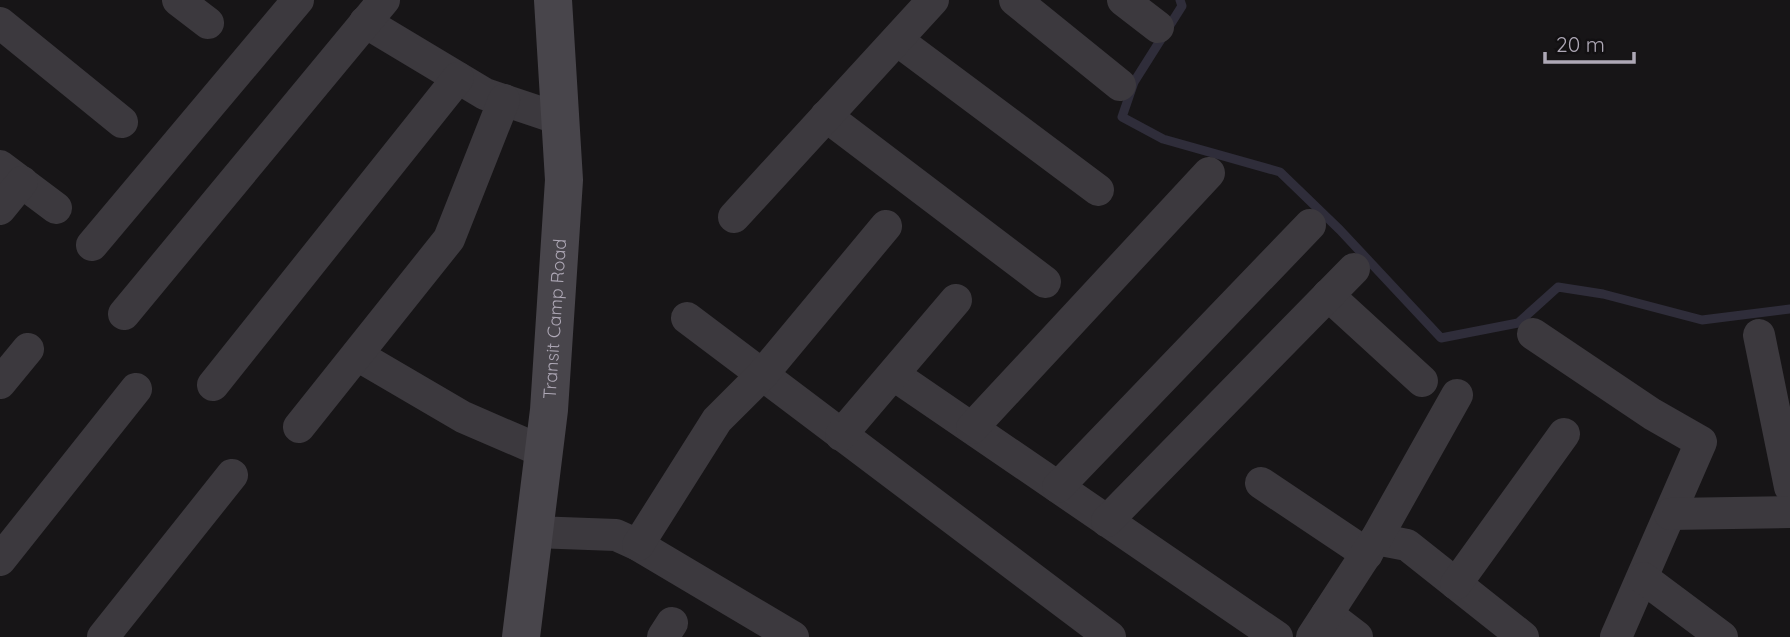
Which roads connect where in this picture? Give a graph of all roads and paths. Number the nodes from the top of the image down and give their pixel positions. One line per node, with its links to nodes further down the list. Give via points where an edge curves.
1 (178, 0): 9 (street)
2 (298, 0): 26 (street)
3 (553, 0): 16 (main road, Transit Camp Road)
4 (1016, 0): 13 (street)
5 (1123, 0): 10 (street)
6 (921, 5): 11 (street)
7 (373, 8): 12 (street); 31 (street)
8 (0, 23): 17 (street)
9 (208, 23)
10 (1158, 27)
11 (897, 40): 15 (street); 20 (street)
12 (458, 78): 14 (street); 41 (street)
13 (1120, 85)
14 (504, 100): 16 (street); 36 (street, via 449,239)
15 (826, 116): 23 (street); 28 (street)
16 (560, 119): 48 (main road, Transit Camp Road, via 564,180)
17 (122, 122)
18 (1209, 173): 45 (street)
19 (11, 174): 21 (street); 22 (street)
20 (1098, 190)
21 (56, 208)
22 (0, 209)
23 (734, 217)
24 (1310, 225): 51 (street)
25 (886, 226): 38 (street)
26 (92, 244)
27 (1354, 269): 29 (street)
28 (1045, 282)
29 (1328, 295): 39 (street); 55 (street)
30 (956, 300): 37 (street)
31 (124, 314)
32 (687, 318): 38 (street)
33 (1533, 334): 54 (street, via 1701,442)
34 (1759, 335): 52 (street)
35 (28, 349): 40 (street)
36 (357, 355): 44 (street); 48 (street, via 463,417)
37 (894, 374): 45 (street); 47 (street)
38 (762, 375): 47 (street); 57 (street, via 717,420)
39 (1422, 381)
40 (0, 383)
41 (213, 385)
42 (136, 389): 59 (street)
43 (1458, 395): 58 (street)
44 (299, 427)
45 (972, 428): 51 (street)
46 (1564, 434): 61 (street)
47 (841, 435): 66 (street)
48 (544, 452): 56 (main road, Transit Camp Road)
49 (232, 475): 64 (street)
50 (1261, 483): 58 (street)
51 (1058, 487): 55 (street)
52 (1790, 487)
53 (1790, 512): 54 (street)
54 (1670, 514): 60 (street)
55 (1107, 521): 67 (street)
56 (534, 532): 57 (street, via 617,535); 65 (main road, Transit Camp Road)
57 (638, 545): 63 (street)
58 (1371, 547): 61 (street, via 1407,545); 62 (street)
59 (0, 560)
60 (1643, 578): 70 (street); 71 (street)
61 (1456, 584): 69 (street)
62 (1319, 626): 68 (street)
63 (783, 635)
64 (103, 637)
65 (521, 637)
66 (1110, 637)
67 (1277, 637)
68 (1356, 637)
69 (1522, 637)
70 (1616, 637)
71 (1722, 637)

